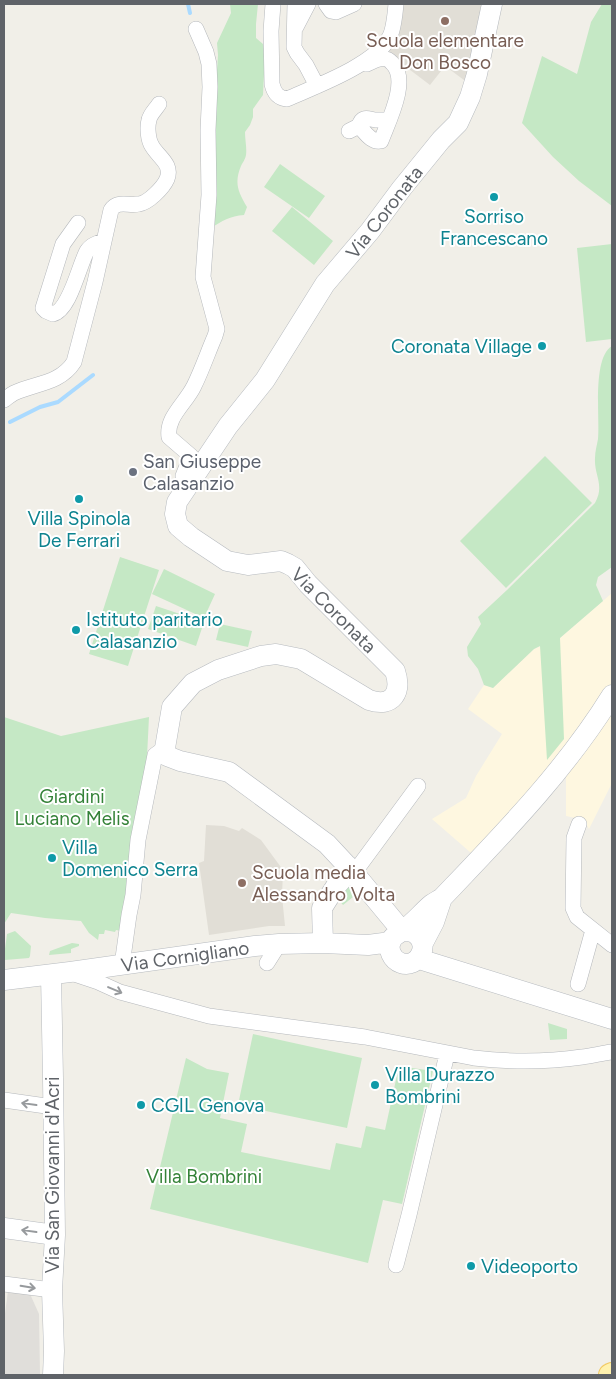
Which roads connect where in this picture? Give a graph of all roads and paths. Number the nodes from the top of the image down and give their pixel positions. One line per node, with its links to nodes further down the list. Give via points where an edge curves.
1 (273, 4): 11 (street, via 274,91 287,99)
2 (295, 4): 9 (street)
3 (308, 4): 9 (street)
4 (326, 4): 5 (street, via 336,12)
5 (354, 4)
6 (396, 4): 10 (street, via 390,36 379,52)
7 (492, 4): 17 (street, Via Coronata, via 477,74 458,123 325,284 265,380 228,426)
8 (196, 29): 17 (street, via 209,64 209,195 203,276 216,329 193,388 168,428 169,437 191,456 183,476)
9 (294, 31): 11 (street, via 294,47)
10 (354, 68): 11 (street); 13 (street, via 387,59 397,69 398,92)
11 (317, 86)
12 (159, 104): 15 (street, via 149,119 149,133 152,147 165,160 167,180 143,203 114,206)
13 (389, 120): 13 (street, via 381,141 377,142 354,128 363,119)
14 (78, 223): 15 (street, via 63,244 43,308 46,312 53,314 60,310 88,251 94,244)
15 (104, 241): 16 (street, via 74,362 61,376 13,393)
16 (4, 400)
17 (188, 485): 19 (street, Via Coronata, via 177,502 178,526 227,560 248,565 281,561 296,568 395,671 398,680 394,697 375,702 301,659 276,654 261,656 218,670 192,683 172,707)
18 (612, 695): 23 (street, via 595,722 527,808)
19 (165, 748): 22 (street, via 167,756 180,762 229,772 327,844); 31 (street, via 155,755 138,840)
20 (418, 786): 22 (street)
21 (579, 824): 24 (street, via 573,844 573,908)
22 (351, 869): 25 (street); 26 (street, via 322,908)
23 (436, 908): 25 (street); 29 (street)
24 (593, 930): 28 (street); 34 (street)
25 (394, 942): 26 (street, Via Cornigliano, via 368,945); 29 (street, via 408,931 415,933 420,937); 29 (street, Via Cornigliano, via 394,959 400,963 413,963)
26 (323, 943): 27 (street, Via Cornigliano)
27 (279, 944): 30 (street); 31 (street, Via Cornigliano)
28 (612, 945)
29 (421, 951): 35 (street, via 442,965)
30 (267, 963)
31 (122, 964): 32 (street, Via Cornigliano)
32 (60, 973): 33 (street, Via Cornigliano); 37 (street, one-way to 37, via 209,1016 365,1037); 39 (street, Via San Giovanni d'Acri)
33 (4, 980)
34 (578, 984)
35 (612, 1019)
36 (612, 1052): 37 (street, via 531,1061)
37 (447, 1054): 42 (street)
38 (4, 1100): 39 (street, one-way to 38)
39 (54, 1107): 41 (street, Via San Giovanni d'Acri)
40 (4, 1228): 41 (street, one-way to 40)
41 (55, 1236): 44 (street, Via San Giovanni d'Acri)
42 (396, 1265)
43 (4, 1284): 44 (street, one-way to 44)
44 (52, 1290): 45 (street, Via San Giovanni d'Acri)
45 (54, 1375)

